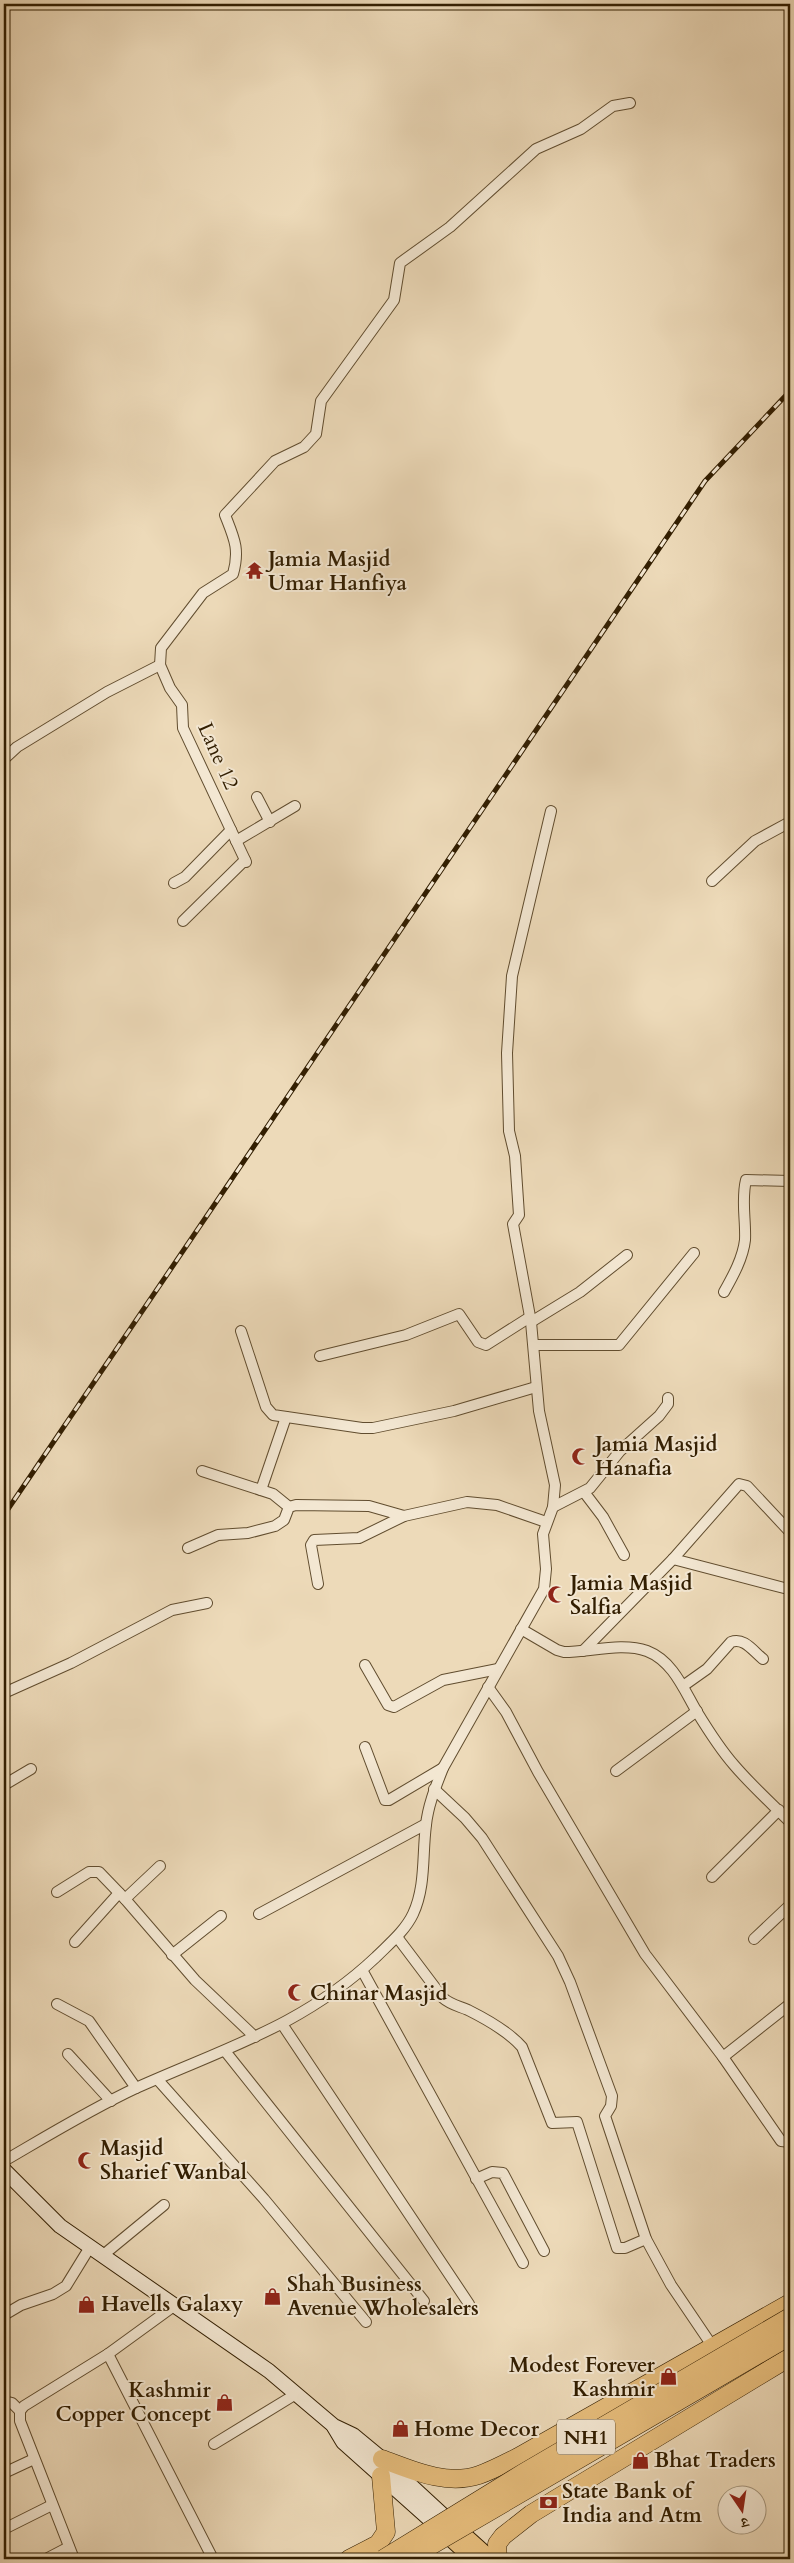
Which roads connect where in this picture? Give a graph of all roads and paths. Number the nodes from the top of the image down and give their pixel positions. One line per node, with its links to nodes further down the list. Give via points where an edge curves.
1 (630, 103): 2 (street, via 613,106 581,129 536,149 450,227 400,262 394,300 321,401 316,434 304,447 275,461 225,515 237,543 238,558 233,574 203,593 188,610 161,648)
2 (160, 665): 3 (street, via 99,697 17,747); 9 (street, Lane 12, via 182,705 183,728)
3 (4, 759)
4 (257, 797): 7 (street)
5 (295, 806): 7 (street)
6 (551, 811): 18 (street, via 512,976 507,1053 509,1131 515,1156 519,1215 513,1224)
7 (270, 822): 10 (street)
8 (790, 822): 11 (street, via 755,840)
9 (231, 830): 10 (street, Lane 12); 12 (street, via 185,877)
10 (236, 841): 13 (street, Lane 12, via 245,861)
11 (712, 881)
12 (174, 883)
13 (183, 921)
14 (790, 1181): 17 (street, via 746,1180 745,1241)
15 (694, 1253): 20 (street, via 619,1345)
16 (627, 1255): 18 (street, via 580,1292)
17 (724, 1292)
18 (531, 1320): 20 (street); 21 (street, via 486,1345 478,1342 459,1314 406,1335)
19 (242, 1331): 24 (street, via 266,1407 270,1413)
20 (534, 1345): 22 (street)
21 (320, 1356)
22 (536, 1386): 24 (street, via 454,1411 373,1428); 29 (street, via 553,1475)
23 (668, 1398): 27 (street, via 668,1404 659,1416 620,1451)
24 (286, 1416): 26 (street)
25 (202, 1471): 26 (street)
26 (261, 1490): 28 (street, via 277,1496)
27 (584, 1492): 29 (street); 34 (street, via 603,1516)
28 (289, 1507): 30 (street, via 369,1506); 33 (street, via 284,1520 275,1526 248,1533 218,1535)
29 (552, 1507): 31 (street)
30 (404, 1516): 31 (street, via 467,1502 497,1505); 36 (street, via 359,1538 311,1542)
31 (546, 1522): 39 (street, via 543,1542 545,1584)
32 (790, 1532): 35 (street, via 747,1486 739,1484)
33 (188, 1548)
34 (624, 1555)
35 (673, 1559): 37 (street); 40 (street)
36 (318, 1584)
37 (788, 1589)
38 (207, 1603): 46 (street, via 172,1610 71,1663)
39 (521, 1629): 40 (street, via 557,1650); 43 (street)
40 (583, 1651): 44 (street, via 629,1648 648,1652 667,1665)
41 (763, 1659): 44 (street, via 742,1641 736,1640 707,1669)
42 (365, 1665): 43 (street, via 388,1705 394,1707 443,1680)
43 (498, 1669): 45 (street)
44 (683, 1686): 47 (street)
45 (488, 1687): 49 (street); 76 (street, via 506,1712 644,1954)
46 (4, 1692)
47 (697, 1711): 51 (street); 54 (street, via 734,1766)
48 (365, 1747): 49 (street, via 385,1800)
49 (443, 1768): 53 (street)
50 (31, 1769): 52 (street)
51 (616, 1771)
52 (4, 1785)
53 (434, 1790): 56 (street); 85 (street, via 482,1838 565,1970 612,2096 612,2106 605,2116)
54 (779, 1810): 55 (street); 58 (street)
55 (790, 1822)
56 (426, 1824): 62 (street); 64 (street, via 420,1894 412,1916)
57 (160, 1866): 60 (street)
58 (712, 1877)
59 (57, 1892): 60 (street, via 92,1870 99,1872)
60 (122, 1896): 66 (street); 67 (street)
61 (790, 1905): 65 (street)
62 (259, 1914)
63 (221, 1916): 67 (street)
64 (397, 1936): 68 (street); 85 (street, via 443,1998 470,2011 522,2047 552,2122 577,2122 617,2248)
65 (754, 1939)
66 (75, 1942)
67 (172, 1955): 73 (street)
68 (362, 1970): 72 (street, via 316,2006); 83 (street)
69 (57, 2004): 78 (street, via 89,2022)
70 (787, 2007): 71 (street); 76 (street)
71 (790, 2019)
72 (282, 2024): 73 (street); 91 (street)
73 (256, 2037): 74 (street)
74 (225, 2051): 77 (street); 90 (street)
75 (68, 2054): 79 (street)
76 (722, 2057): 80 (street, via 781,2141)
77 (158, 2080): 78 (street); 95 (street, via 264,2199)
78 (136, 2088): 79 (street)
79 (111, 2101): 81 (street)
80 (790, 2142)
81 (4, 2161)
82 (4, 2170): 86 (main road, via 60,2226)
83 (476, 2179): 87 (street, via 492,2172 503,2173); 89 (street)
84 (164, 2205): 88 (street)
85 (646, 2239): 97 (street, via 671,2285)
86 (90, 2247): 88 (main road); 94 (street, via 66,2286)
87 (544, 2250)
88 (102, 2256): 92 (main road)
89 (523, 2263)
90 (424, 2301)
91 (469, 2304)
92 (174, 2306): 98 (street); 100 (main road, via 239,2349)
93 (789, 2308): 97 (highway, NH1, bridge)
94 (4, 2315)
95 (366, 2322)
96 (790, 2336): 116 (highway, NH1, bridge)
97 (716, 2353): 105 (highway, via 478,2476 449,2480); 115 (highway, NH1, bridge)
98 (108, 2354): 102 (street); 113 (street)
99 (790, 2357): 119 (highway, via 531,2514 497,2544)
100 (296, 2394): 103 (street); 105 (main road, via 334,2426 353,2435)
101 (4, 2401): 102 (street, via 12,2403)
102 (20, 2411): 104 (street, via 20,2421)
103 (214, 2444)
104 (34, 2458): 106 (street); 107 (street)
105 (381, 2468): 108 (main road); 114 (highway, via 386,2532 378,2544)
106 (4, 2473)
107 (52, 2505): 109 (street); 110 (street)
108 (442, 2522): 117 (main road); 118 (main road)
109 (4, 2528)
110 (69, 2547): 111 (street); 112 (street)
111 (46, 2559)
112 (74, 2559)
113 (213, 2559)
114 (349, 2559)
115 (383, 2559)
116 (408, 2559)
117 (473, 2559)
118 (490, 2559)
119 (498, 2559)

